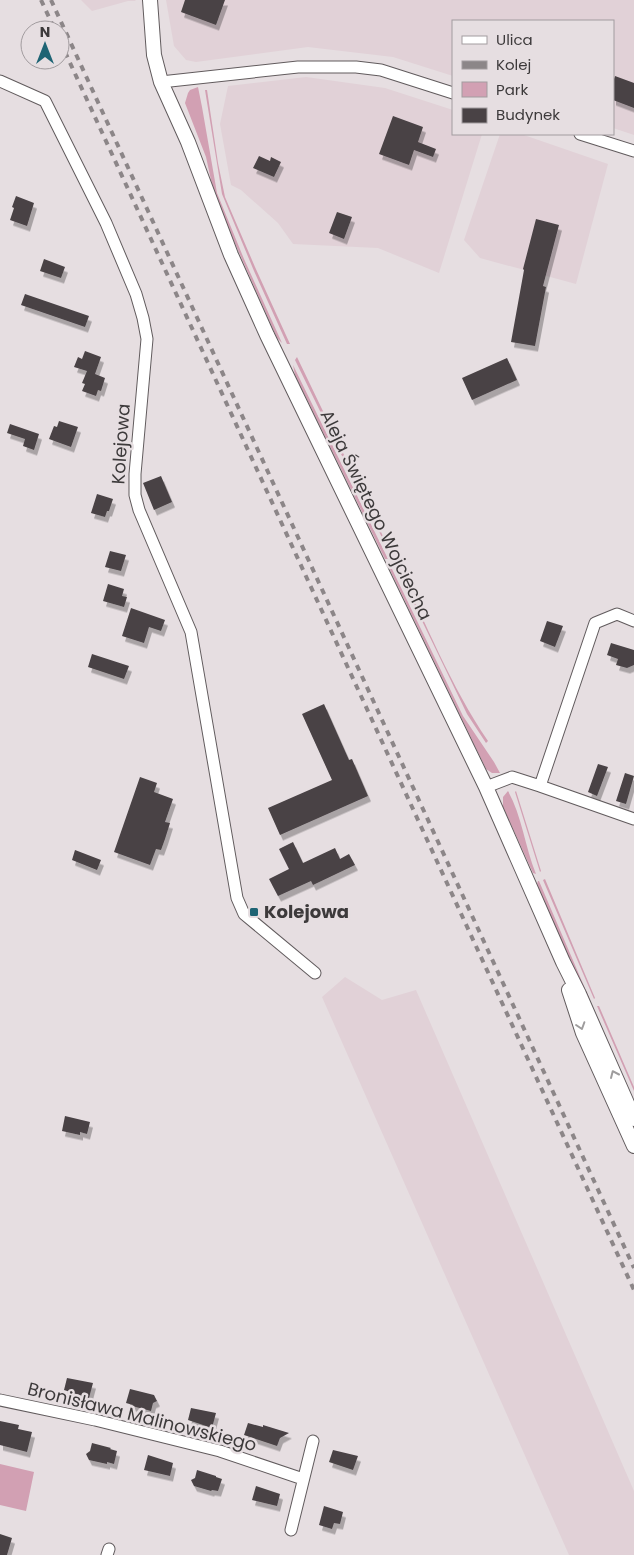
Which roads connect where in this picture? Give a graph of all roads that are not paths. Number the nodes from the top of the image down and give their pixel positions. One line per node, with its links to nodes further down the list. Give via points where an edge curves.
1 (150, 0): 3 (street, Aleja Świętego Wojciecha, via 154,55)
2 (0, 81): 12 (street, Kolejowa, via 45,101 106,223 136,294 147,339 135,494 191,632 237,898 244,914)
3 (161, 82): 4 (street, via 289,68 356,67 381,70); 8 (street, Aleja Świętego Wojciecha, via 267,335)
4 (452, 93)
5 (583, 135): 6 (street)
6 (634, 151)
7 (634, 621): 9 (street, via 617,614 595,623)
8 (486, 786): 9 (street, via 512,777); 11 (street, Aleja Świętego Wojciecha)
9 (540, 786): 10 (street)
10 (634, 819)
11 (563, 962): 13 (street, Aleja Świętego Wojciecha, one-way to 11); 14 (street, Aleja Świętego Wojciecha, one-way to 14, via 583,1033)
12 (315, 973)
13 (634, 1119)
14 (634, 1146)
15 (0, 1400): 17 (street, Bronisława Malinowskiego, via 220,1451)
16 (313, 1441): 17 (street)
17 (303, 1479): 18 (street)
18 (291, 1530)

